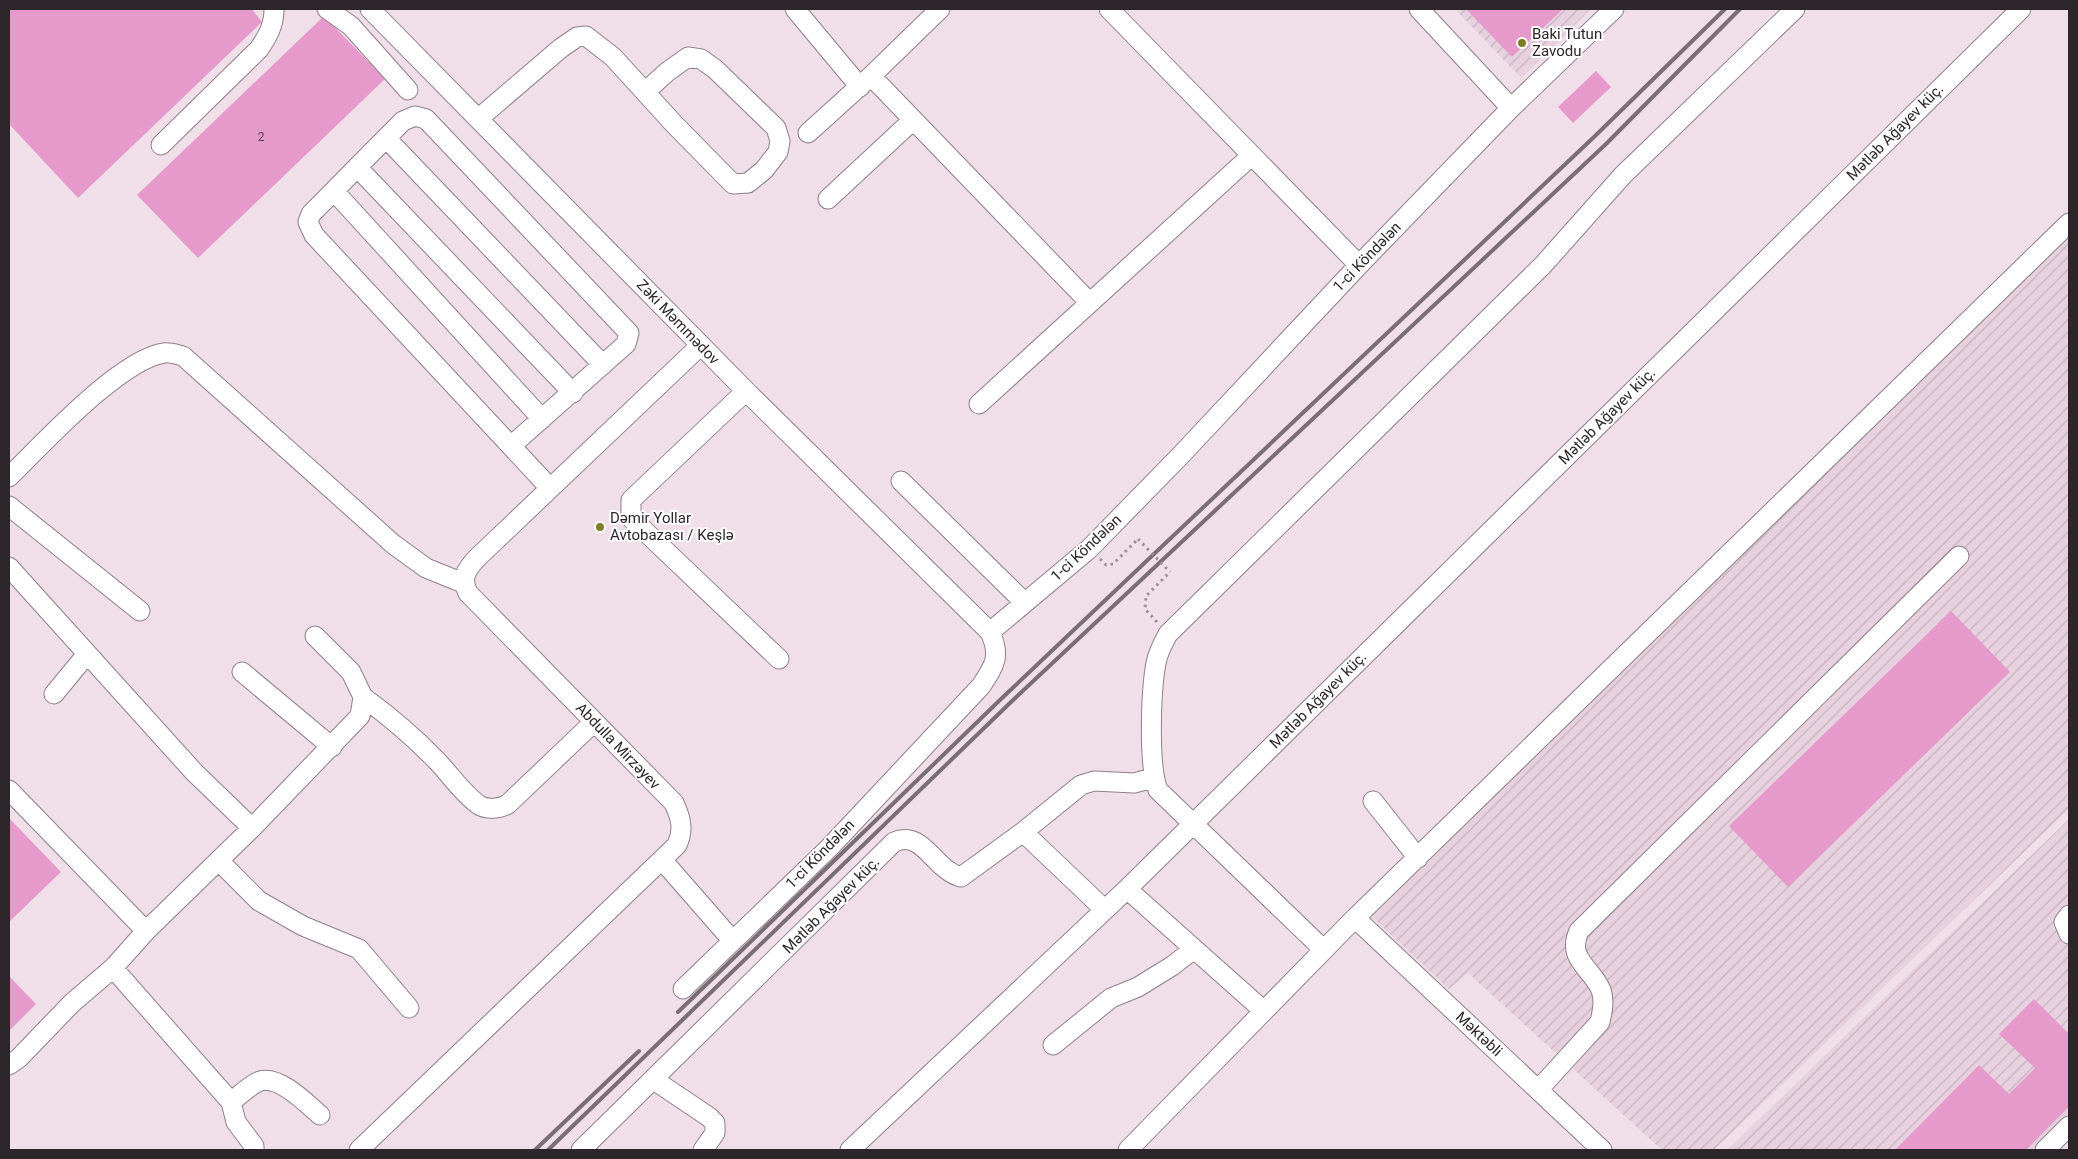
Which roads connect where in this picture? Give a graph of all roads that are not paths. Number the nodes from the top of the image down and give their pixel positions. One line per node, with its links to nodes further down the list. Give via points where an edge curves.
1 (274, 9): 19 (street, via 270,32 259,49)
2 (327, 9): 12 (street, via 351,26)
3 (370, 9): 15 (street, Zəki Məmmədov)
4 (795, 9): 11 (street)
5 (940, 9): 11 (street)
6 (1109, 9): 20 (street)
7 (1419, 9): 14 (street)
8 (1614, 9): 14 (street, 1-ci Köndələn)
9 (1794, 9): 52 (street, via 1623,175 1536,272 1168,634 1156,661 1153,687)
10 (2021, 9): 55 (street, Mətləb Ağayev küç.)
11 (865, 81): 16 (street); 17 (street)
12 (408, 90)
13 (645, 92): 13 (street, via 733,184 748,183 778,152 780,142 776,128 701,58 688,57); 15 (street, via 614,57 586,36 577,37)
14 (1512, 108): 25 (street, 1-ci Köndələn)
15 (478, 118): 27 (street, Zəki Məmmədov)
16 (913, 120): 23 (street); 26 (street)
17 (808, 132)
18 (386, 138): 21 (street); 28 (street); 28 (street, via 403,122 415,116 426,118 629,333 626,344)
19 (161, 145)
20 (1251, 156): 25 (street); 26 (street)
21 (358, 167): 22 (street); 30 (street)
22 (334, 191): 32 (street); 33 (street, via 311,214 308,222 314,235)
23 (828, 199)
24 (2069, 223): 58 (street)
25 (1359, 265): 41 (street, 1-ci Köndələn, via 1089,549)
26 (1090, 303): 31 (street)
27 (701, 344): 29 (street, Zəki Məmmədov); 36 (street)
28 (602, 365): 30 (street)
29 (746, 391): 43 (street, Zəki Məmmədov); 46 (street, via 631,500 631,518)
30 (573, 393): 32 (street)
31 (980, 404)
32 (542, 419): 33 (street)
33 (511, 446): 36 (street)
34 (9, 478): 40 (street, via 73,414 117,376 140,362 165,353 183,356 393,544 426,568)
35 (901, 481): 41 (street)
36 (550, 488): 40 (street, via 466,570)
37 (9, 506): 42 (street)
38 (1959, 556): 77 (street, via 1579,931 1574,941 1576,954 1601,991 1603,1008 1600,1022)
39 (9, 567): 45 (street)
40 (463, 583): 50 (street, Abdulla Mirzəyev, via 468,593)
41 (1024, 602): 43 (street, 1-ci Köndələn)
42 (140, 611)
43 (990, 632): 67 (street, 1-ci Köndələn, via 996,658 981,686 829,848)
44 (315, 636): 49 (street, via 351,672)
45 (87, 654): 48 (street); 56 (street, via 194,772)
46 (779, 659)
47 (242, 672): 51 (street)
48 (54, 694)
49 (363, 697): 50 (street, via 424,747 468,796 480,806 494,808 508,804); 51 (street, via 360,716)
50 (594, 722): 59 (street, Abdulla Mirzəyev, via 674,803 678,811 682,823 681,836)
51 (332, 747): 56 (street)
52 (1153, 778): 55 (street, via 1166,800); 57 (street, Mətləb Ağayev küç., via 1134,783 1094,781 1082,785)
53 (9, 790): 65 (street)
54 (1373, 801): 58 (street)
55 (1192, 823): 61 (street, Mətləb Ağayev küç.); 69 (street)
56 (252, 828): 60 (street)
57 (1023, 832): 62 (street); 76 (street, Mətləb Ağayev küç., via 961,877 952,875 912,839 894,842)
58 (1418, 858): 64 (street)
59 (663, 860): 67 (street); 82 (street, Abdulla Mirzəyev)
60 (219, 861): 65 (street); 72 (street, via 259,901 303,926 359,949)
61 (1128, 889): 62 (street, Mətləb Ağayev küç.); 68 (street)
62 (1105, 910): 85 (street, Mətləb Ağayev küç.)
63 (2069, 915): 66 (street, via 2064,922)
64 (1355, 918): 69 (street); 77 (street, Məktəbli)
65 (146, 931): 70 (street)
66 (2069, 934)
67 (732, 940): 71 (street, 1-ci Köndələn)
68 (1194, 949): 73 (street); 74 (street, via 1138,987 1111,998)
69 (1324, 950): 73 (street)
70 (114, 968): 75 (street, via 72,1003); 78 (street)
71 (683, 989)
72 (409, 1008)
73 (1264, 1011): 86 (street)
74 (1053, 1045)
75 (9, 1065)
76 (654, 1080): 83 (street, Mətləb Ağayev küç.); 84 (street, via 715,1123 715,1133)
77 (1538, 1090): 87 (street, Məktəbli)
78 (231, 1102): 79 (street, via 259,1082 269,1079 282,1084); 81 (street, via 236,1122)
79 (320, 1115)
80 (2069, 1126): 88 (street)
81 (254, 1150)
82 (359, 1150)
83 (581, 1150)
84 (703, 1150)
85 (850, 1150)
86 (1128, 1150)
87 (1602, 1150)
88 (2045, 1150)

